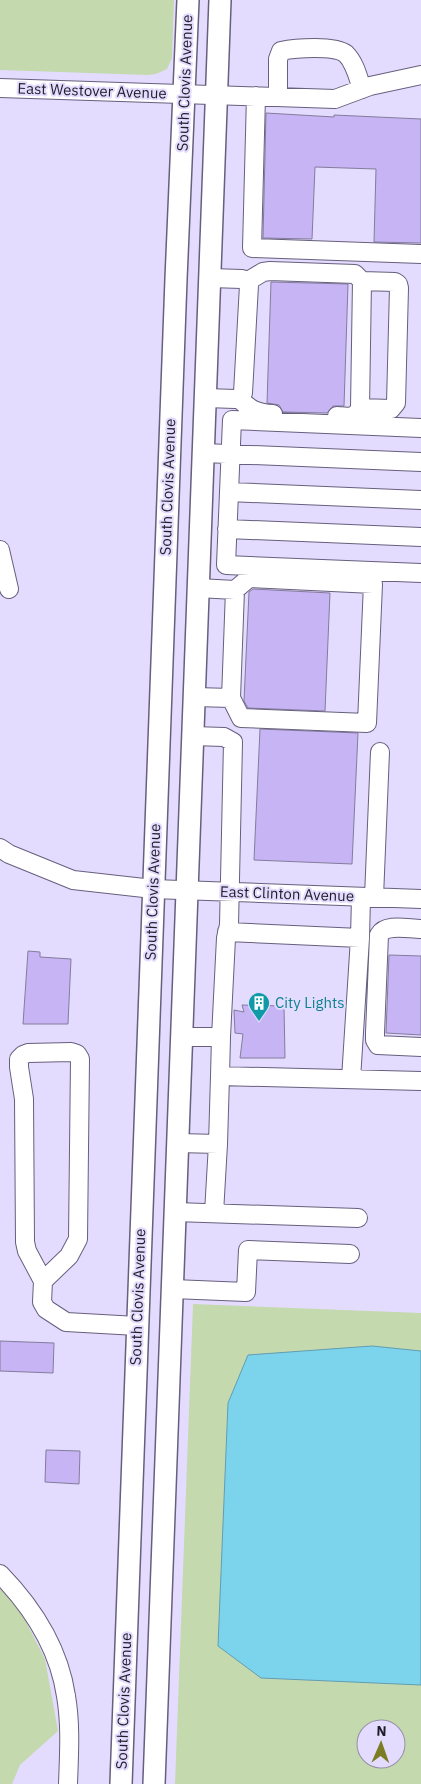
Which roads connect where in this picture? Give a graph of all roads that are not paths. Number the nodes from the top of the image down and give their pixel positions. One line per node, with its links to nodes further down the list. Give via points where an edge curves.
1 (188, 0): 6 (main road, South Clovis Avenue)
2 (220, 0): 7 (main road)
3 (421, 75): 5 (street, East Westover Avenue)
4 (0, 88): 6 (street, East Westover Avenue)
5 (362, 89): 9 (street, East Westover Avenue, via 335,99); 9 (street, via 354,66 345,53 333,49 294,48 281,51 278,59)
6 (185, 94): 7 (street, East Westover Avenue); 35 (main road, South Clovis Avenue)
7 (217, 94): 8 (street, East Westover Avenue); 11 (main road)
8 (256, 96): 9 (street, East Westover Avenue); 10 (street, via 252,248)
9 (278, 97)
10 (421, 254)
11 (210, 278): 12 (street); 14 (main road)
12 (248, 281): 13 (street, via 270,271 356,274); 15 (street, via 243,393)
13 (362, 281): 16 (street); 16 (street, via 395,282 399,288 396,403 391,409)
14 (206, 398): 15 (street); 18 (main road)
15 (239, 398): 16 (street, via 251,410 266,414 353,417)
16 (360, 408)
17 (421, 428): 19 (street, via 232,420)
18 (204, 453): 19 (street); 27 (main road)
19 (230, 454): 20 (street); 21 (street)
20 (421, 462)
21 (229, 492): 22 (street); 23 (street)
22 (421, 500)
23 (228, 529): 24 (street); 26 (street, via 226,565)
24 (421, 537)
25 (0, 550): 28 (street)
26 (421, 573)
27 (198, 588): 29 (street); 30 (main road)
28 (9, 589)
29 (235, 590): 31 (street); 31 (street, via 249,578 373,584 368,723 241,718)
30 (194, 697): 31 (street); 32 (main road)
31 (231, 698)
32 (193, 736): 36 (main road); 37 (street, via 224,737 233,742)
33 (380, 752): 38 (street)
34 (0, 848): 35 (street, East Clinton Avenue, via 73,880)
35 (153, 889): 36 (street, East Clinton Avenue); 57 (main road, South Clovis Avenue)
36 (187, 890): 37 (street, East Clinton Avenue); 43 (main road)
37 (230, 892): 38 (street, East Clinton Avenue); 41 (street)
38 (368, 897): 39 (street, East Clinton Avenue); 42 (street)
39 (421, 899)
40 (421, 929): 45 (street, via 388,928 378,935 375,1040 378,1044)
41 (227, 932): 42 (street); 44 (street)
42 (360, 938): 47 (street)
43 (182, 1037): 44 (street); 49 (main road)
44 (221, 1037): 46 (street)
45 (421, 1047)
46 (220, 1076): 47 (street); 50 (street)
47 (351, 1079): 48 (street)
48 (421, 1081)
49 (178, 1143): 50 (street); 51 (main road)
50 (218, 1144): 52 (street)
51 (175, 1212): 52 (street); 56 (main road)
52 (214, 1213): 53 (street)
53 (358, 1218)
54 (350, 1254): 56 (street, via 248,1250 246,1292)
55 (43, 1282): 55 (street, via 69,1256 78,1239 80,1059 71,1052 28,1053 19,1059 24,1099 25,1242); 57 (street, via 42,1302 46,1309 66,1322)
56 (172, 1290): 58 (main road)
57 (137, 1326): 58 (main road); 61 (main road, South Clovis Avenue)
58 (171, 1328): 62 (main road)
59 (0, 1574): 60 (street, via 19,1594 41,1626 58,1662 70,1733)
60 (68, 1784)
61 (121, 1784)
62 (154, 1784)

